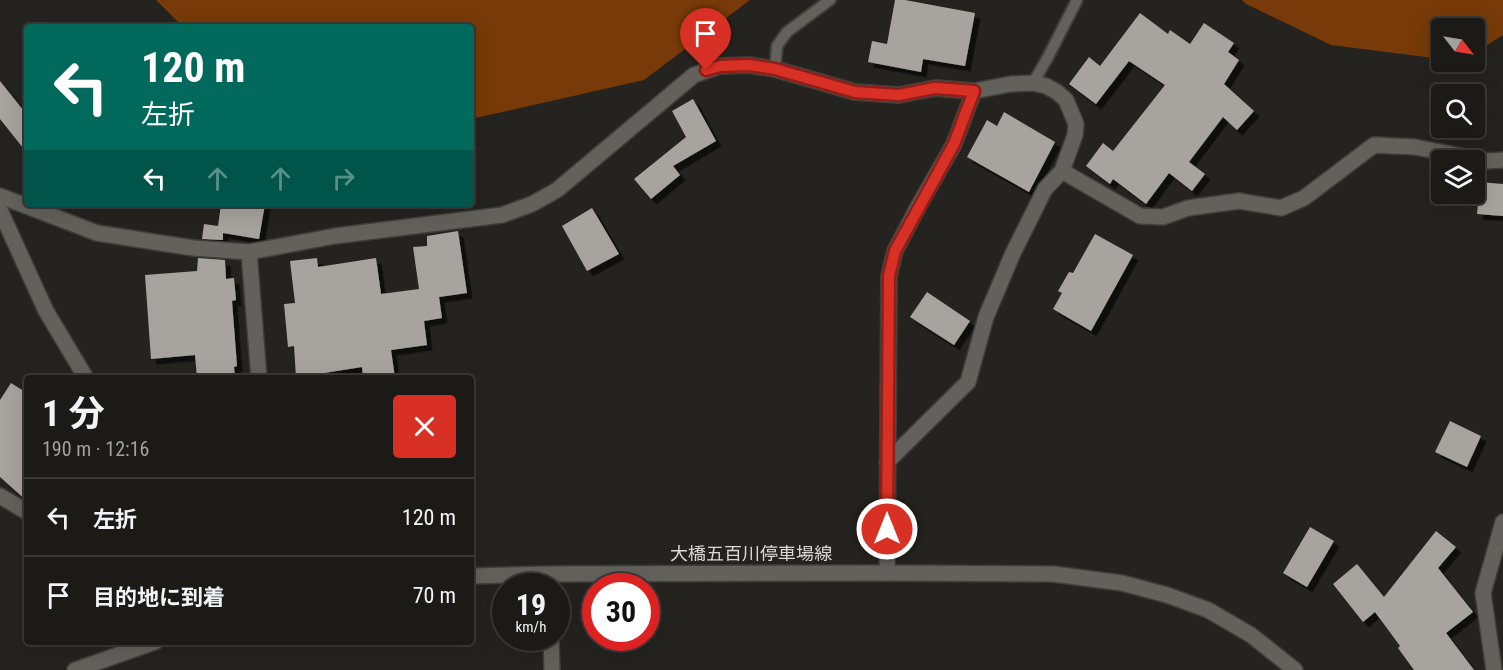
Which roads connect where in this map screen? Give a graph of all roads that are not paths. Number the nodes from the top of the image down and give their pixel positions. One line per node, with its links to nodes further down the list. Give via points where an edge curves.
1 (830, 0): 3 (lane, via 787,32 777,46)
2 (1077, 0): 4 (lane)
3 (775, 69): 5 (street, via 855,92 899,95 935,88); 12 (street, via 730,65 694,75 557,190 532,204 502,214 335,236)
4 (1033, 83): 5 (street); 7 (street, via 1066,100 1076,124)
5 (974, 91): 15 (street, via 954,144 895,251 889,276)
6 (1503, 160): 7 (street, via 1374,145 1304,198 1281,208 1239,201 1154,217 1140,216)
7 (1062, 171): 15 (street, via 1045,189 1013,253 986,316 968,382)
8 (0, 196): 9 (street)
9 (24, 205)
10 (30, 207): 12 (street, via 98,232 193,248)
11 (0, 210): 13 (street, via 46,310)
12 (249, 252): 14 (street)
13 (84, 375)
14 (259, 375)
15 (887, 462): 19 (street)
16 (0, 496): 17 (street)
17 (24, 510)
18 (1503, 522): 28 (street, via 1483,592)
19 (886, 573): 22 (street, 大橋五百川停車場線); 27 (street, 大橋五百川停車場線, via 1053,574 1122,583 1208,610 1251,635)
20 (474, 576): 21 (street, 大橋五百川停車場線)
21 (492, 577)
22 (570, 580)
23 (146, 645): 25 (street)
24 (551, 651): 26 (street)
25 (75, 670)
26 (552, 670)
27 (1295, 670)
28 (1494, 670)

